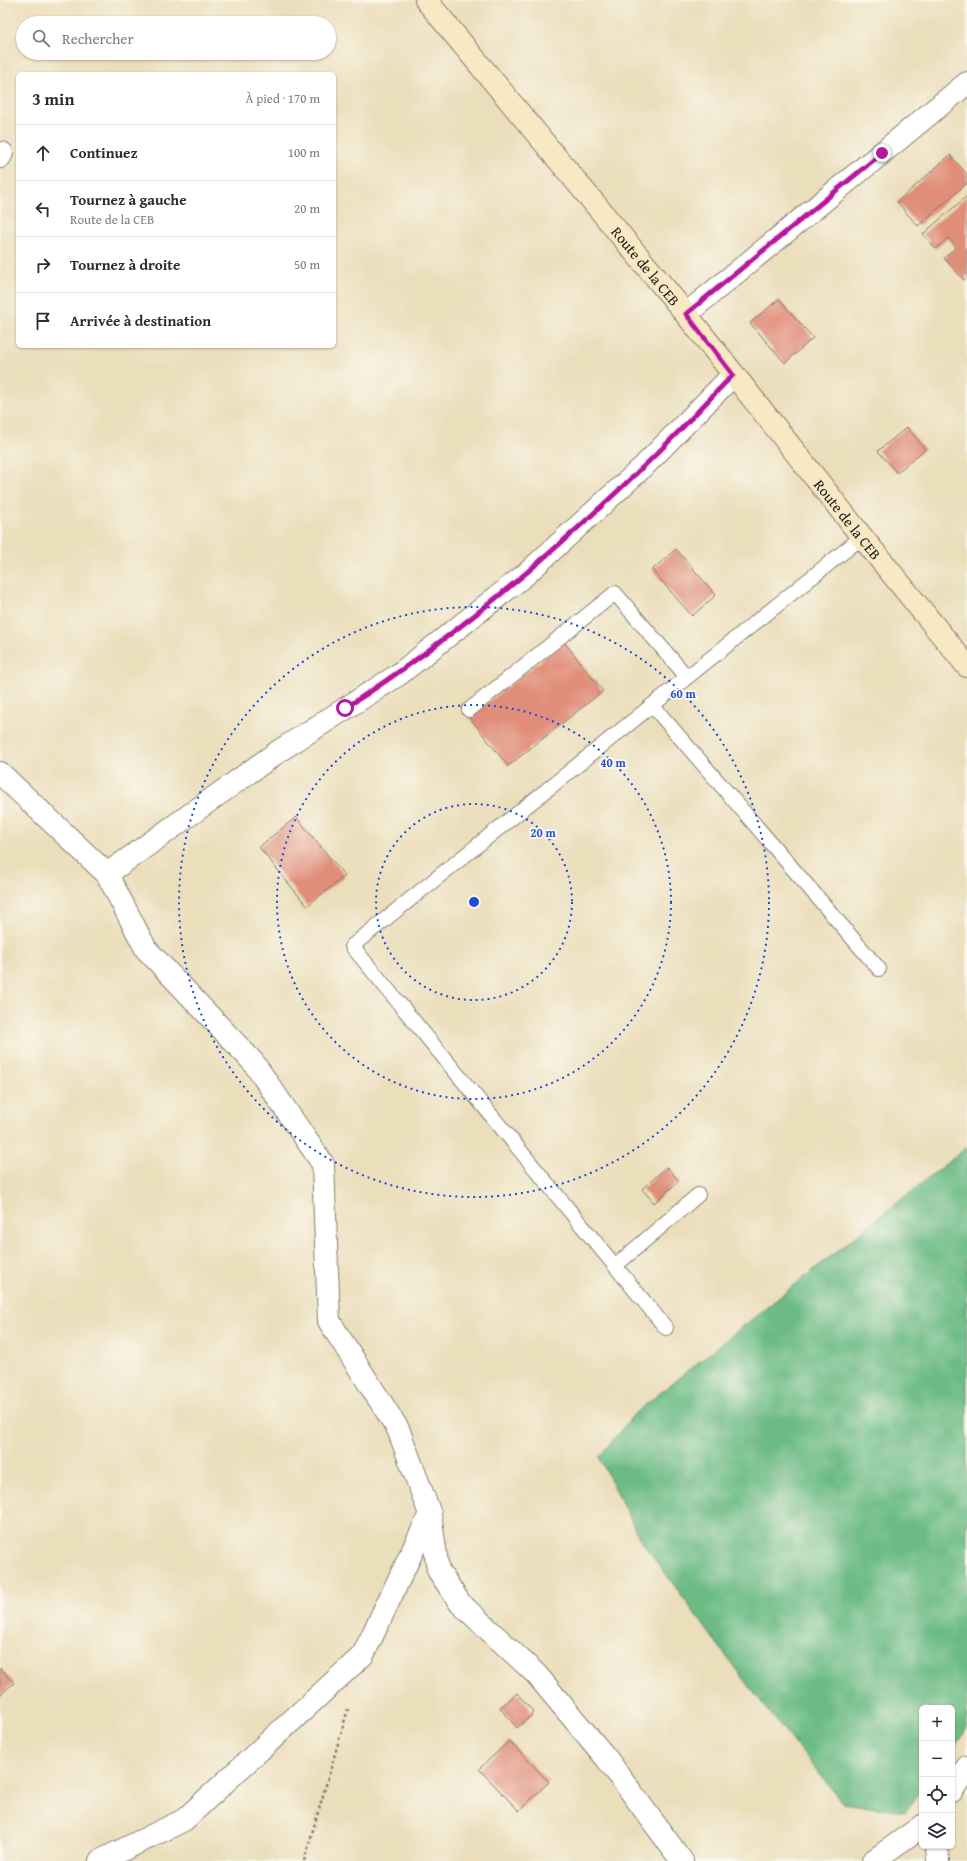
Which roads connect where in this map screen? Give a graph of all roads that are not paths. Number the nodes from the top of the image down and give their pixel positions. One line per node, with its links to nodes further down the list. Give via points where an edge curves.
1 (426, 0): 3 (main road, Route de la CEB)
2 (967, 83): 3 (street)
3 (686, 314): 4 (main road, Route de la CEB)
4 (733, 375): 5 (main road, Route de la CEB); 11 (street, via 644,466 525,575 398,675 279,751)
5 (862, 537): 6 (main road, Route de la CEB); 7 (lane)
6 (967, 666)
7 (687, 677): 8 (lane); 9 (lane, via 615,593)
8 (652, 706): 12 (lane); 14 (lane, via 352,946)
9 (469, 710)
10 (0, 773): 11 (street)
11 (107, 874): 16 (street, via 146,949 253,1062 323,1164 329,1321 398,1429)
12 (879, 969)
13 (698, 1195): 14 (lane)
14 (615, 1266): 15 (lane)
15 (666, 1328)
16 (430, 1514): 21 (street, via 363,1654 184,1820); 22 (street, via 438,1570 460,1603 536,1674 607,1759)
17 (967, 1767): 18 (street)
18 (955, 1786)
19 (919, 1828): 23 (street)
20 (938, 1849): 24 (street)
21 (100, 1861)
22 (682, 1861)
23 (873, 1861)
24 (938, 1861)

